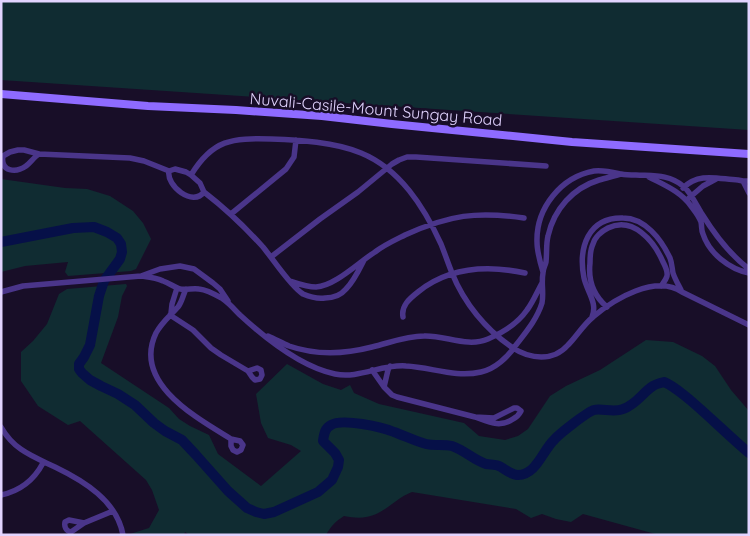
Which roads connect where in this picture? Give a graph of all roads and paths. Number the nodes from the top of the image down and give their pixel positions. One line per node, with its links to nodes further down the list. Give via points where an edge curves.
1 (1, 94): 4 (main road, Nuvali-Casile-Mount Sungay Road, via 322,116 572,142)
2 (296, 140): 6 (street, via 359,152); 9 (street, via 248,139 225,143 202,158); 18 (street, via 294,157 286,169)
3 (39, 154): 3 (street, via 14,151 3,156 2,164 9,170 20,169); 7 (street, via 130,158)
4 (749, 154)
5 (546, 166): 6 (street, via 407,157)
6 (387, 168): 21 (street, via 407,187); 22 (street)
7 (169, 171): 9 (street, via 173,169); 14 (street, via 172,184 183,193 198,198)
8 (621, 174): 10 (street); 26 (street, via 581,188 561,207 549,231); 26 (street, via 595,171 568,182 554,194 545,208 537,233)
9 (191, 175): 14 (street, via 202,185)
10 (647, 176): 13 (street, via 660,175); 16 (street)
11 (716, 178): 12 (street); 13 (street, via 697,178); 17 (street)
12 (746, 181): 15 (street)
13 (684, 186): 16 (street); 17 (street)
14 (204, 192): 18 (street)
15 (749, 193)
16 (680, 194): 17 (street)
17 (688, 198): 25 (street, via 720,241); 29 (street, via 711,249 724,262)
18 (231, 214): 22 (street)
19 (524, 218): 21 (street, via 471,215)
20 (624, 221): 35 (street, via 649,238 657,250 668,273); 40 (street, via 637,221 660,241); 42 (street, via 602,232 592,245 590,283 597,297); 45 (street, via 613,219 602,223 586,238 583,269 594,304)
21 (431, 224): 23 (street); 27 (street)
22 (271, 257): 33 (street)
23 (365, 258): 33 (street, via 327,285 312,287); 33 (street, via 347,289 331,298 308,296)
24 (166, 267): 30 (street); 31 (street, via 187,267); 32 (street, via 160,274)
25 (749, 269)
26 (543, 272): 34 (street)
27 (452, 273): 28 (street, via 484,268); 44 (street, via 415,294 404,306); 48 (street, via 472,308)
28 (525, 273)
29 (749, 273)
30 (141, 276): 32 (street); 39 (street, via 23,286)
31 (206, 277): 38 (street, via 205,285); 41 (street)
32 (163, 280): 36 (street)
33 (290, 281)
34 (542, 283): 48 (street, via 522,317); 49 (street, via 543,296 538,312)
35 (661, 286): 40 (street); 42 (street, via 643,288)
36 (177, 288): 37 (street); 43 (street)
37 (186, 289): 38 (street); 43 (street, via 179,306)
38 (199, 289): 41 (street)
39 (1, 292)
40 (682, 292): 46 (street)
41 (230, 304): 47 (street)
42 (607, 306): 45 (street)
43 (170, 314): 52 (street, via 221,355); 56 (street, via 154,340 151,358 155,374 184,408)
44 (403, 317)
45 (592, 317): 49 (street, via 565,349 554,354 534,357)
46 (749, 325)
47 (261, 333): 48 (street, via 288,346 341,353 414,336 469,342 487,340); 51 (street, via 299,359 327,372 350,375)
48 (496, 335): 49 (street)
49 (514, 348): 50 (street, via 497,365 482,372 452,373 417,366)
50 (390, 366): 51 (street); 53 (street)
51 (372, 370): 53 (street)
52 (248, 371)
53 (384, 387): 54 (street, via 396,397)
54 (475, 417): 54 (street, via 502,424 515,418 521,410 514,408 494,418)
55 (1, 427): 57 (street, via 18,448)
56 (231, 439)
57 (43, 463): 58 (street, via 26,484); 59 (street, via 91,488)
58 (1, 495)
59 (113, 511): 60 (street); 61 (street)
60 (84, 523)
61 (123, 535)

